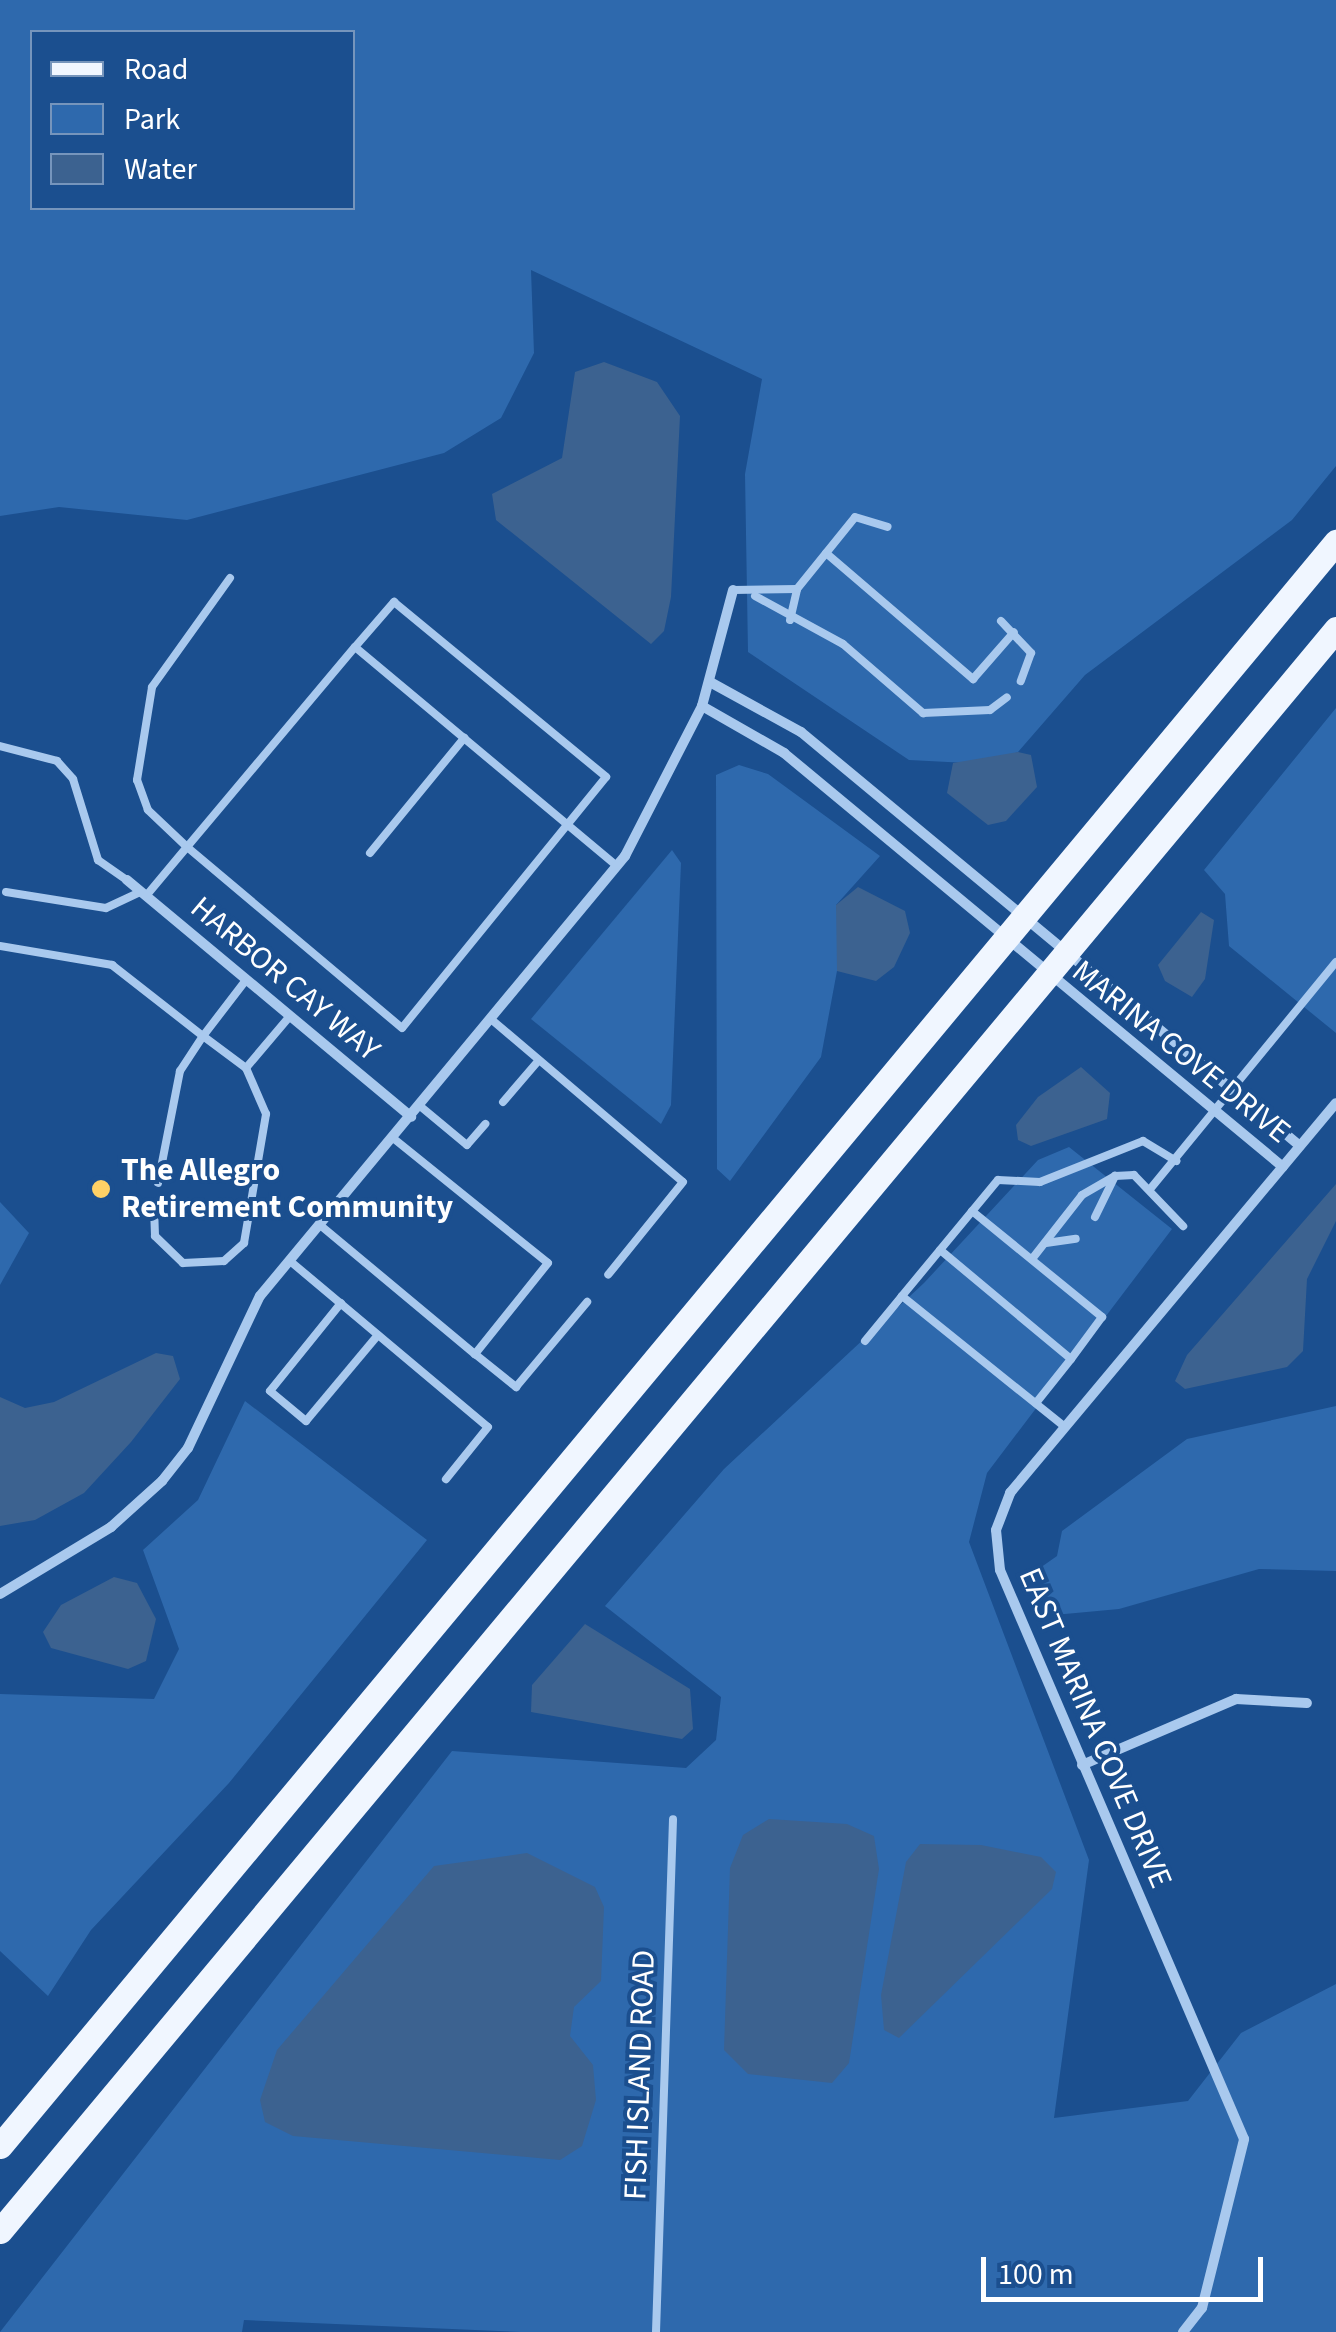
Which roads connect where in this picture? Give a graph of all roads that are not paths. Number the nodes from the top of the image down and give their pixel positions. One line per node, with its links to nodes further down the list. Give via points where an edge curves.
1 (886, 528): 3 (lane, via 854,516)
2 (1336, 542): 26 (main road)
3 (826, 553): 5 (lane); 11 (lane, via 972,680)
4 (230, 578): 20 (lane, via 160,668 137,780 148,810)
5 (797, 589): 7 (lane); 8 (lane)
6 (733, 590): 7 (lane); 14 (street)
7 (756, 596): 8 (lane)
8 (790, 620): 15 (lane, via 843,644 924,714 990,710)
9 (1001, 621): 11 (lane)
10 (1336, 629): 29 (main road)
11 (1014, 632): 13 (lane, via 1030,654)
12 (356, 647): 17 (lane); 19 (lane, via 394,602 606,777); 20 (lane)
13 (1021, 681)
14 (710, 682): 16 (street); 26 (street, MARINA COVE DRIVE, via 801,732)
15 (1007, 696)
16 (702, 706): 22 (street); 27 (street, MARINA COVE DRIVE, via 784,753)
17 (464, 738): 19 (lane); 21 (lane)
18 (0, 746): 23 (lane, via 65,770 98,860)
19 (572, 828): 20 (lane, via 402,1028); 22 (lane)
20 (187, 847): 25 (lane)
21 (370, 853)
22 (617, 866): 34 (street)
23 (127, 880): 25 (street, HARBOR CAY WAY)
24 (6, 892): 25 (lane, via 106,908)
25 (143, 894): 32 (street, HARBOR CAY WAY)
26 (1024, 917): 27 (main road); 29 (street, MARINA COVE DRIVE)
27 (1004, 940): 31 (street, MARINA COVE DRIVE); 77 (main road)
28 (0, 946): 35 (lane, via 112,965)
29 (1067, 953): 31 (main road); 38 (street, MARINA COVE DRIVE)
30 (1336, 962): 38 (lane)
31 (1047, 976): 42 (street, MARINA COVE DRIVE); 78 (main road)
32 (246, 980): 33 (street, HARBOR CAY WAY); 35 (lane)
33 (290, 1016): 37 (lane); 43 (street, HARBOR CAY WAY)
34 (492, 1020): 36 (lane); 41 (street)
35 (203, 1036): 37 (lane); 50 (lane, via 180,1070)
36 (539, 1060): 39 (lane); 62 (lane, via 683,1182)
37 (246, 1068): 52 (lane, via 266,1114 244,1243 224,1262 183,1263 161,1249)
38 (1235, 1092): 42 (lane); 46 (street, MARINA COVE DRIVE)
39 (503, 1102)
40 (1336, 1103): 46 (street, EAST MARINA COVE DRIVE)
41 (420, 1106): 43 (street); 44 (lane, via 467,1145)
42 (1218, 1114): 47 (lane); 48 (street, MARINA COVE DRIVE)
43 (410, 1117): 45 (street)
44 (485, 1124)
45 (393, 1138): 55 (street); 68 (lane, via 548,1263)
46 (1300, 1146): 48 (street, EAST MARINA COVE DRIVE)
47 (1176, 1162): 51 (lane); 53 (lane, via 1143,1141 1040,1182 998,1180)
48 (1283, 1167): 71 (street, EAST MARINA COVE DRIVE)
49 (1115, 1176): 51 (lane, via 1134,1174); 54 (lane); 58 (lane, via 1082,1195)
50 (158, 1183)
51 (1152, 1188): 56 (lane)
52 (154, 1207)
53 (972, 1211): 59 (lane); 60 (lane)
54 (1095, 1217)
55 (320, 1225): 61 (street); 68 (lane)
56 (1183, 1226)
57 (1076, 1239): 58 (lane)
58 (1046, 1243): 60 (lane)
59 (940, 1250): 63 (lane); 69 (lane)
60 (1032, 1259): 69 (lane, via 1102,1317)
61 (290, 1260): 65 (lane); 73 (street, via 238,1329 211,1404 162,1481 112,1527)
62 (608, 1275)
63 (902, 1296): 67 (lane); 70 (lane)
64 (587, 1302): 68 (lane, via 516,1388)
65 (340, 1303): 66 (lane); 66 (lane, via 270,1392 306,1421)
66 (378, 1334): 72 (lane, via 488,1427)
67 (866, 1341)
68 (475, 1354)
69 (1071, 1359): 70 (lane)
70 (1036, 1403): 71 (lane)
71 (1066, 1427): 75 (street, EAST MARINA COVE DRIVE, via 1010,1493 996,1550)
72 (446, 1479)
73 (0, 1594)
74 (1306, 1703): 75 (street, via 1236,1699)
75 (1082, 1765): 80 (street, EAST MARINA COVE DRIVE, via 1244,2139 1202,2308)
76 (672, 1819): 79 (lane, FISH ISLAND ROAD)
77 (0, 2146)
78 (0, 2231)
79 (656, 2332)
80 (1183, 2332)

